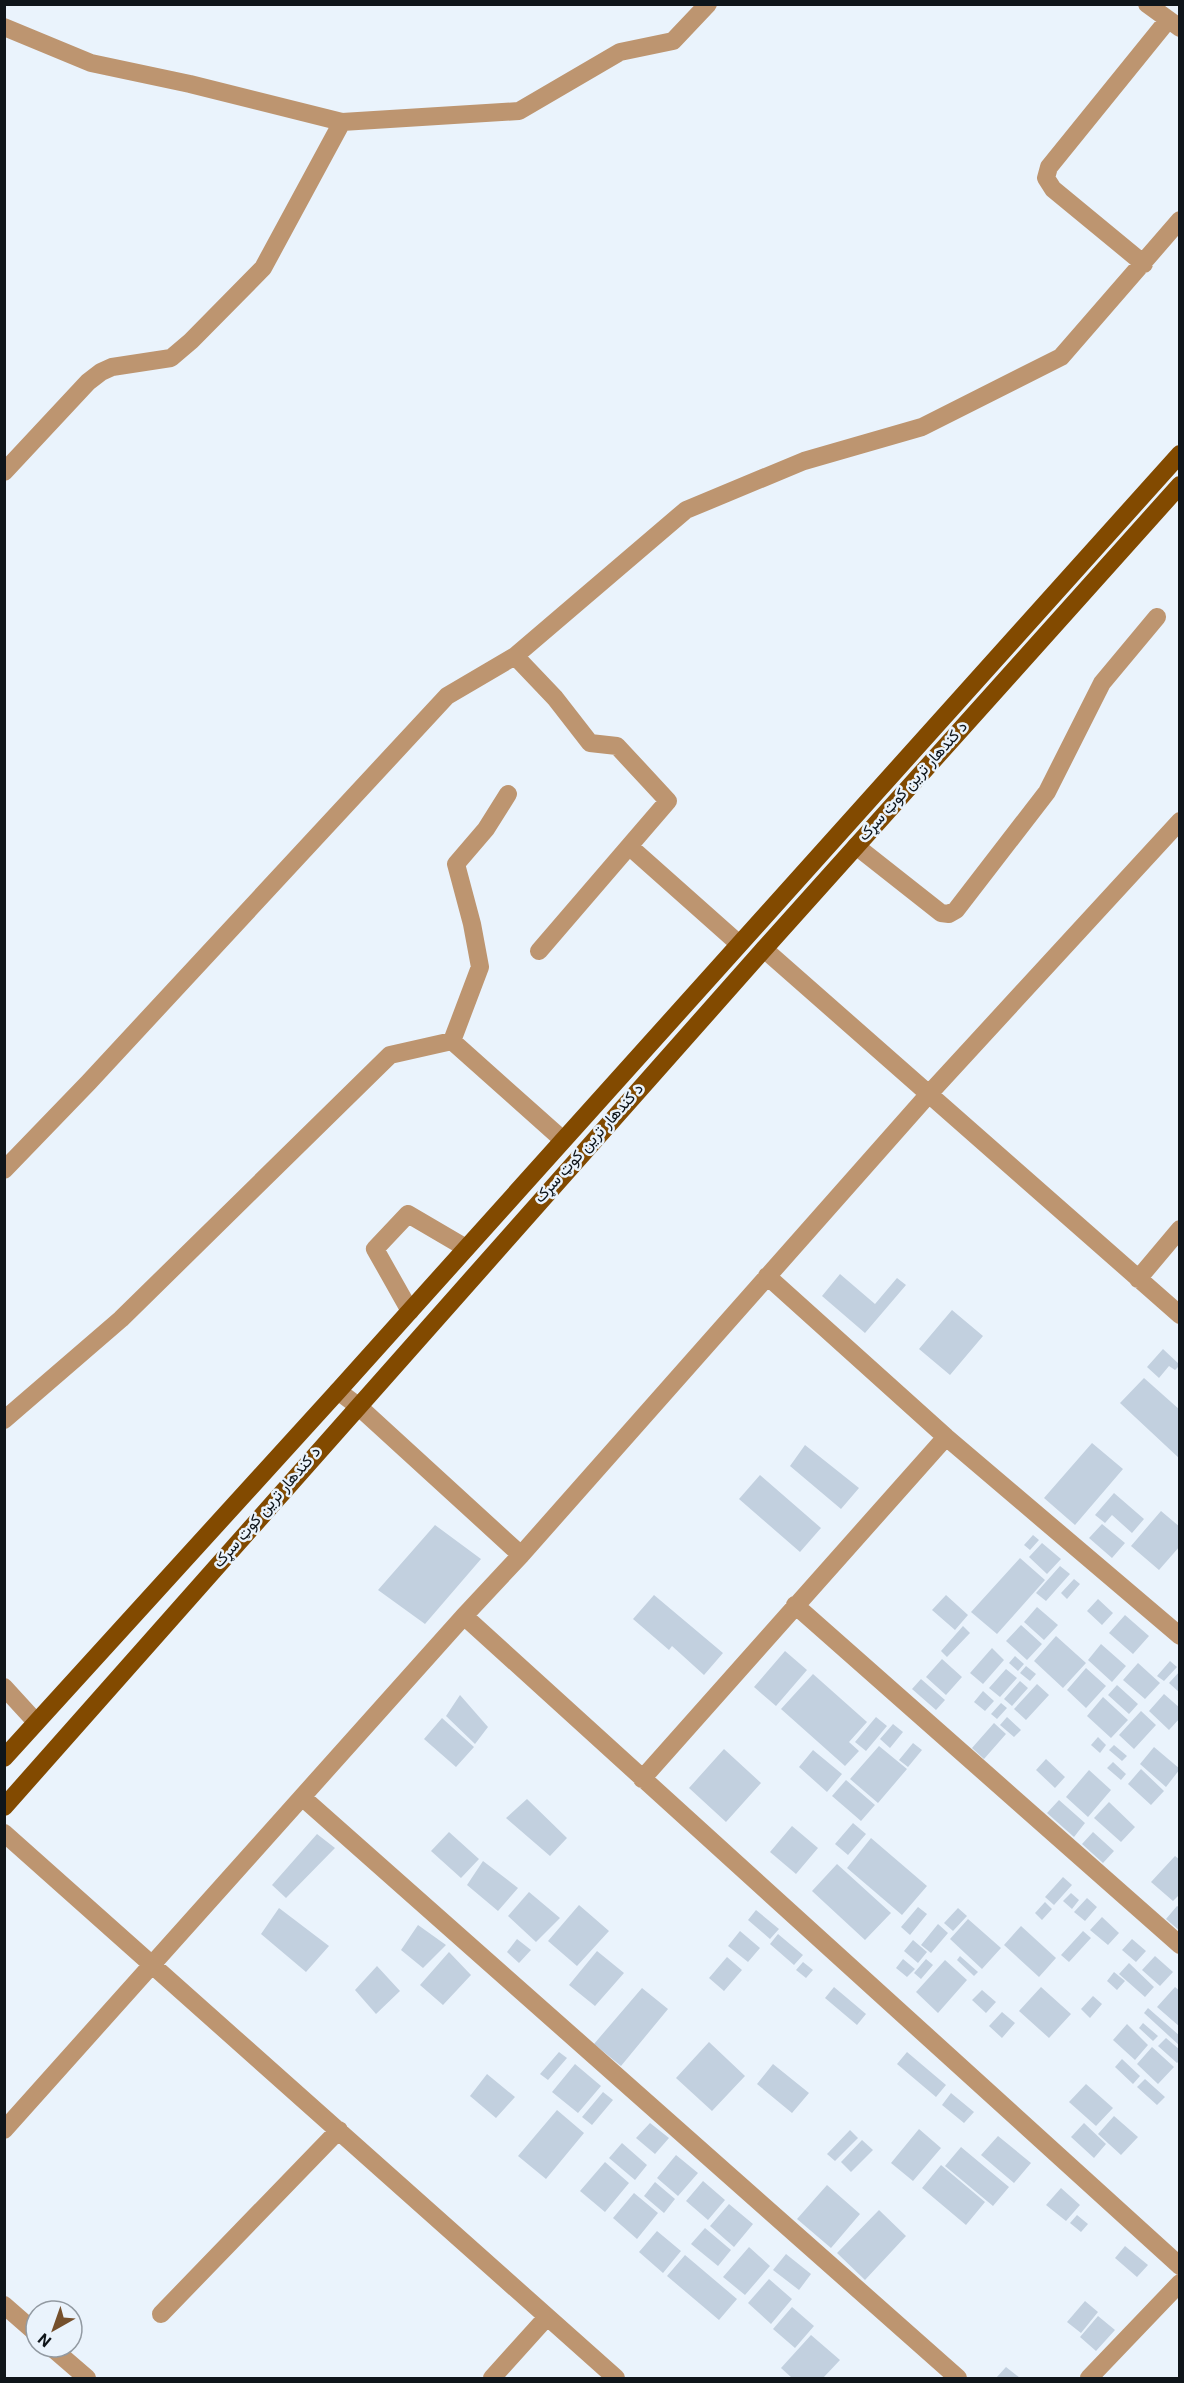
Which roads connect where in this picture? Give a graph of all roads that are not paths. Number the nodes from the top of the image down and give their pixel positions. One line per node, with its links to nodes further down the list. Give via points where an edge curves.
1 (708, 4): 5 (street, via 673,41 620,52 519,111)
2 (1147, 4): 3 (street)
3 (1174, 24): 7 (street, via 1049,167 1046,178 1053,189)
4 (4, 27): 5 (street, via 91,63)
5 (342, 122): 9 (street, via 263,268 171,358 112,367 88,382)
6 (1179, 220): 7 (street)
7 (1144, 264): 12 (street, via 1061,357 922,427 804,461 686,510)
8 (1179, 454): 17 (main road, د کندهار ترين کوټ سړک)
9 (4, 472)
10 (1179, 485): 15 (main road, د کندهار ترين کوټ سړک)
11 (1157, 617): 15 (street, via 1101,682 1047,792 956,910 942,913)
12 (514, 656): 16 (street, via 555,698 590,744 616,746 665,795 666,806); 23 (street, via 447,696)
13 (508, 794): 20 (street, via 486,829 456,864 480,967)
14 (1179, 821): 21 (street)
15 (856, 846): 18 (main road, د کندهار ترين کوټ سړک)
16 (630, 847): 17 (street); 19 (street)
17 (738, 943): 22 (main road, د کندهار ترين کوټ سړک)
18 (764, 949): 21 (street); 31 (main road, د کندهار ترين کوټ سړک)
19 (539, 951)
20 (452, 1041): 22 (street); 32 (street, via 390,1055 121,1319)
21 (928, 1095): 26 (street); 27 (street)
22 (563, 1140): 25 (main road, د کندهار ترين کوټ سړک)
23 (4, 1170)
24 (1179, 1229): 27 (street)
25 (466, 1248): 28 (main road, د کندهار ترين کوټ سړک); 28 (street, via 408,1214 375,1249)
26 (767, 1276): 33 (street); 34 (street)
27 (1138, 1279): 29 (street)
28 (410, 1311): 30 (main road, د کندهار ترين کوټ سړک)
29 (1179, 1315)
30 (338, 1391): 31 (street); 39 (main road, د کندهار ترين کوټ سړک)
31 (358, 1406): 34 (street); 43 (main road, د کندهار ترين کوټ سړک)
32 (4, 1420)
33 (946, 1437): 35 (street); 37 (street)
34 (521, 1556): 36 (street)
35 (795, 1605): 41 (street); 45 (street)
36 (464, 1616): 41 (street); 42 (street)
37 (1179, 1636)
38 (4, 1687): 39 (street)
39 (36, 1722): 40 (main road, د کندهار ترين کوټ سړک)
40 (4, 1758)
41 (642, 1779): 49 (street)
42 (302, 1797): 46 (street); 59 (street)
43 (4, 1807)
44 (4, 1833): 46 (street)
45 (1179, 1946)
46 (153, 1964): 47 (street); 48 (street)
47 (4, 2130)
48 (339, 2130): 52 (street); 53 (street)
49 (1179, 2266)
50 (1179, 2283): 60 (street)
51 (4, 2305): 54 (street)
52 (161, 2314)
53 (547, 2317): 57 (street); 58 (street)
54 (24, 2322)
55 (64, 2359): 56 (street)
56 (87, 2379)
57 (492, 2379)
58 (616, 2379)
59 (958, 2379)
60 (1089, 2379)

